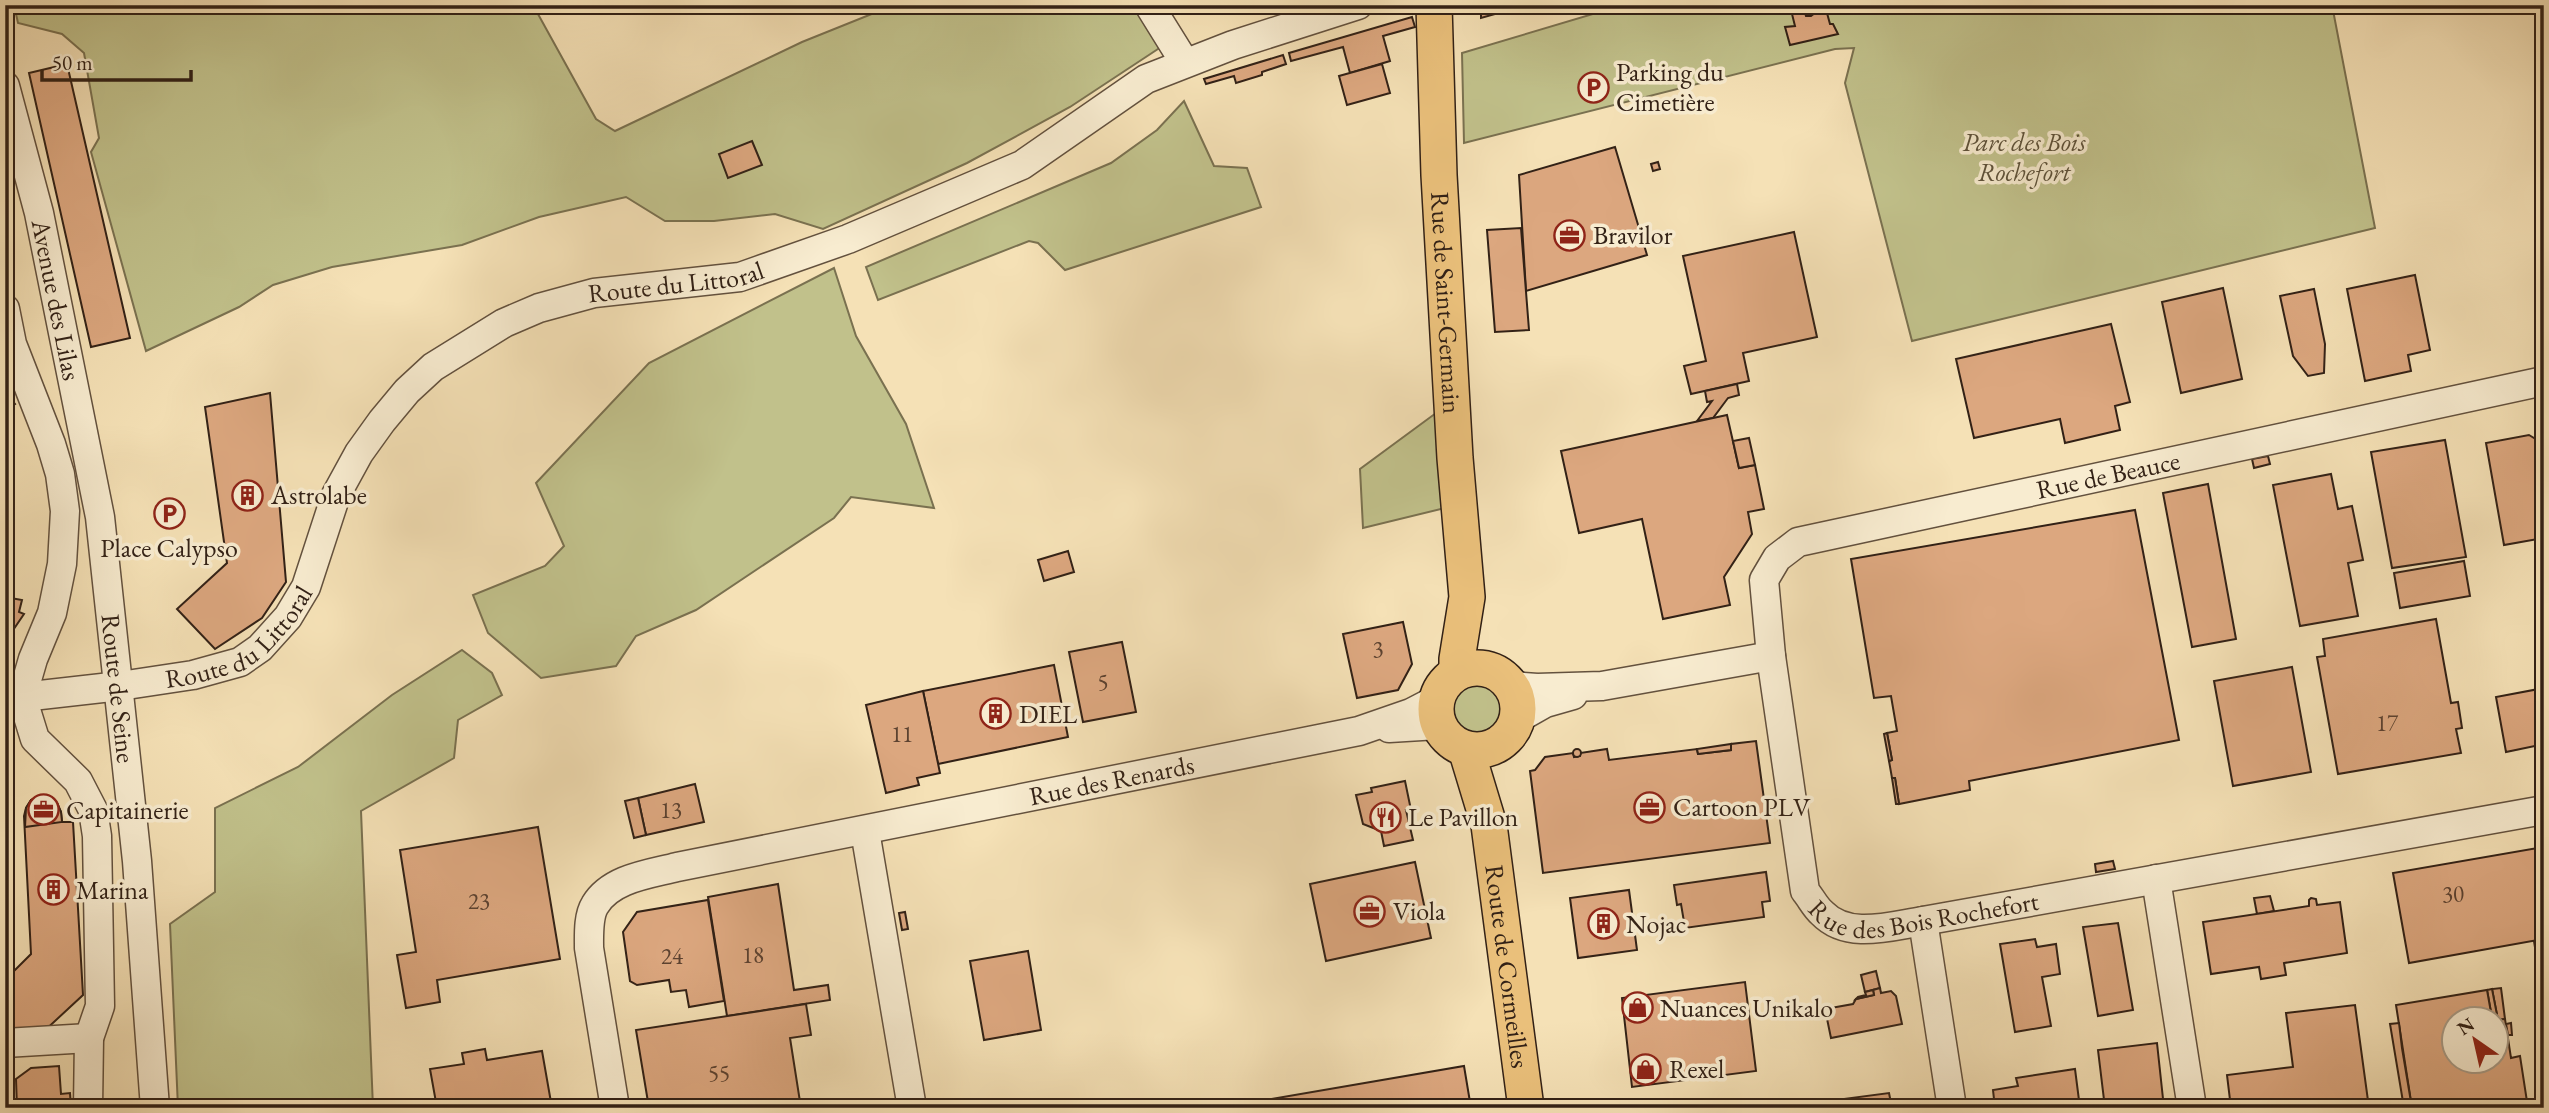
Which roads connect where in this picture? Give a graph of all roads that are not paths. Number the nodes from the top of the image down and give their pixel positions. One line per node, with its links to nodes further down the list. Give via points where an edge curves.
1 (1149, 5): 4 (street)
2 (1357, 5): 4 (street, Route du Littoral)
3 (1434, 5): 12 (main road, Rue de Saint-Germain, via 1439,175 1467,597 1457,659)
4 (1185, 63): 10 (street, Route du Littoral, via 1146,79 1022,165 848,239 740,277 594,293 550,305 504,323 468,344 407,391 359,453 335,495 306,587 288,617 260,648 240,662 193,675)
5 (5, 86): 8 (street, Avenue des Lilas, via 39,213)
6 (5, 309): 11 (street, via 12,344 60,474 65,511 62,565 52,613)
7 (2544, 381): 9 (street, Rue de Beauce, via 1798,542 1777,558 1764,580)
8 (100, 517): 10 (street, Route de Seine)
9 (1771, 656): 12 (street, via 1602,686 1545,704); 17 (street, Rue des Bois Rochefort, via 1805,891 1823,915 1847,929)
10 (120, 686): 11 (street, Route du Littoral); 21 (street, Route de Seine)
11 (14, 698): 18 (street, via 35,739 79,781 93,810 100,1006)
12 (1490, 707): 13 (main road, via 1441,688); 13 (main road, via 1455,744 1445,736); 24 (main road, Route de Cormeilles, via 1489,825)
13 (1437, 712): 15 (street, Rue des Renards, via 1412,713 1359,731)
14 (2544, 810): 16 (street, Rue des Bois Rochefort)
15 (865, 831): 22 (street, Rue des Renards, via 677,867 628,879 608,890 594,906 589,948); 23 (street)
16 (2157, 879): 17 (street, Rue des Bois Rochefort); 26 (street)
17 (1923, 921): 25 (street)
18 (89, 1038): 19 (street); 20 (street)
19 (7, 1043)
20 (88, 1108)
21 (155, 1108)
22 (615, 1108)
23 (912, 1108)
24 (1526, 1108)
25 (1952, 1108)
26 (2192, 1108)

